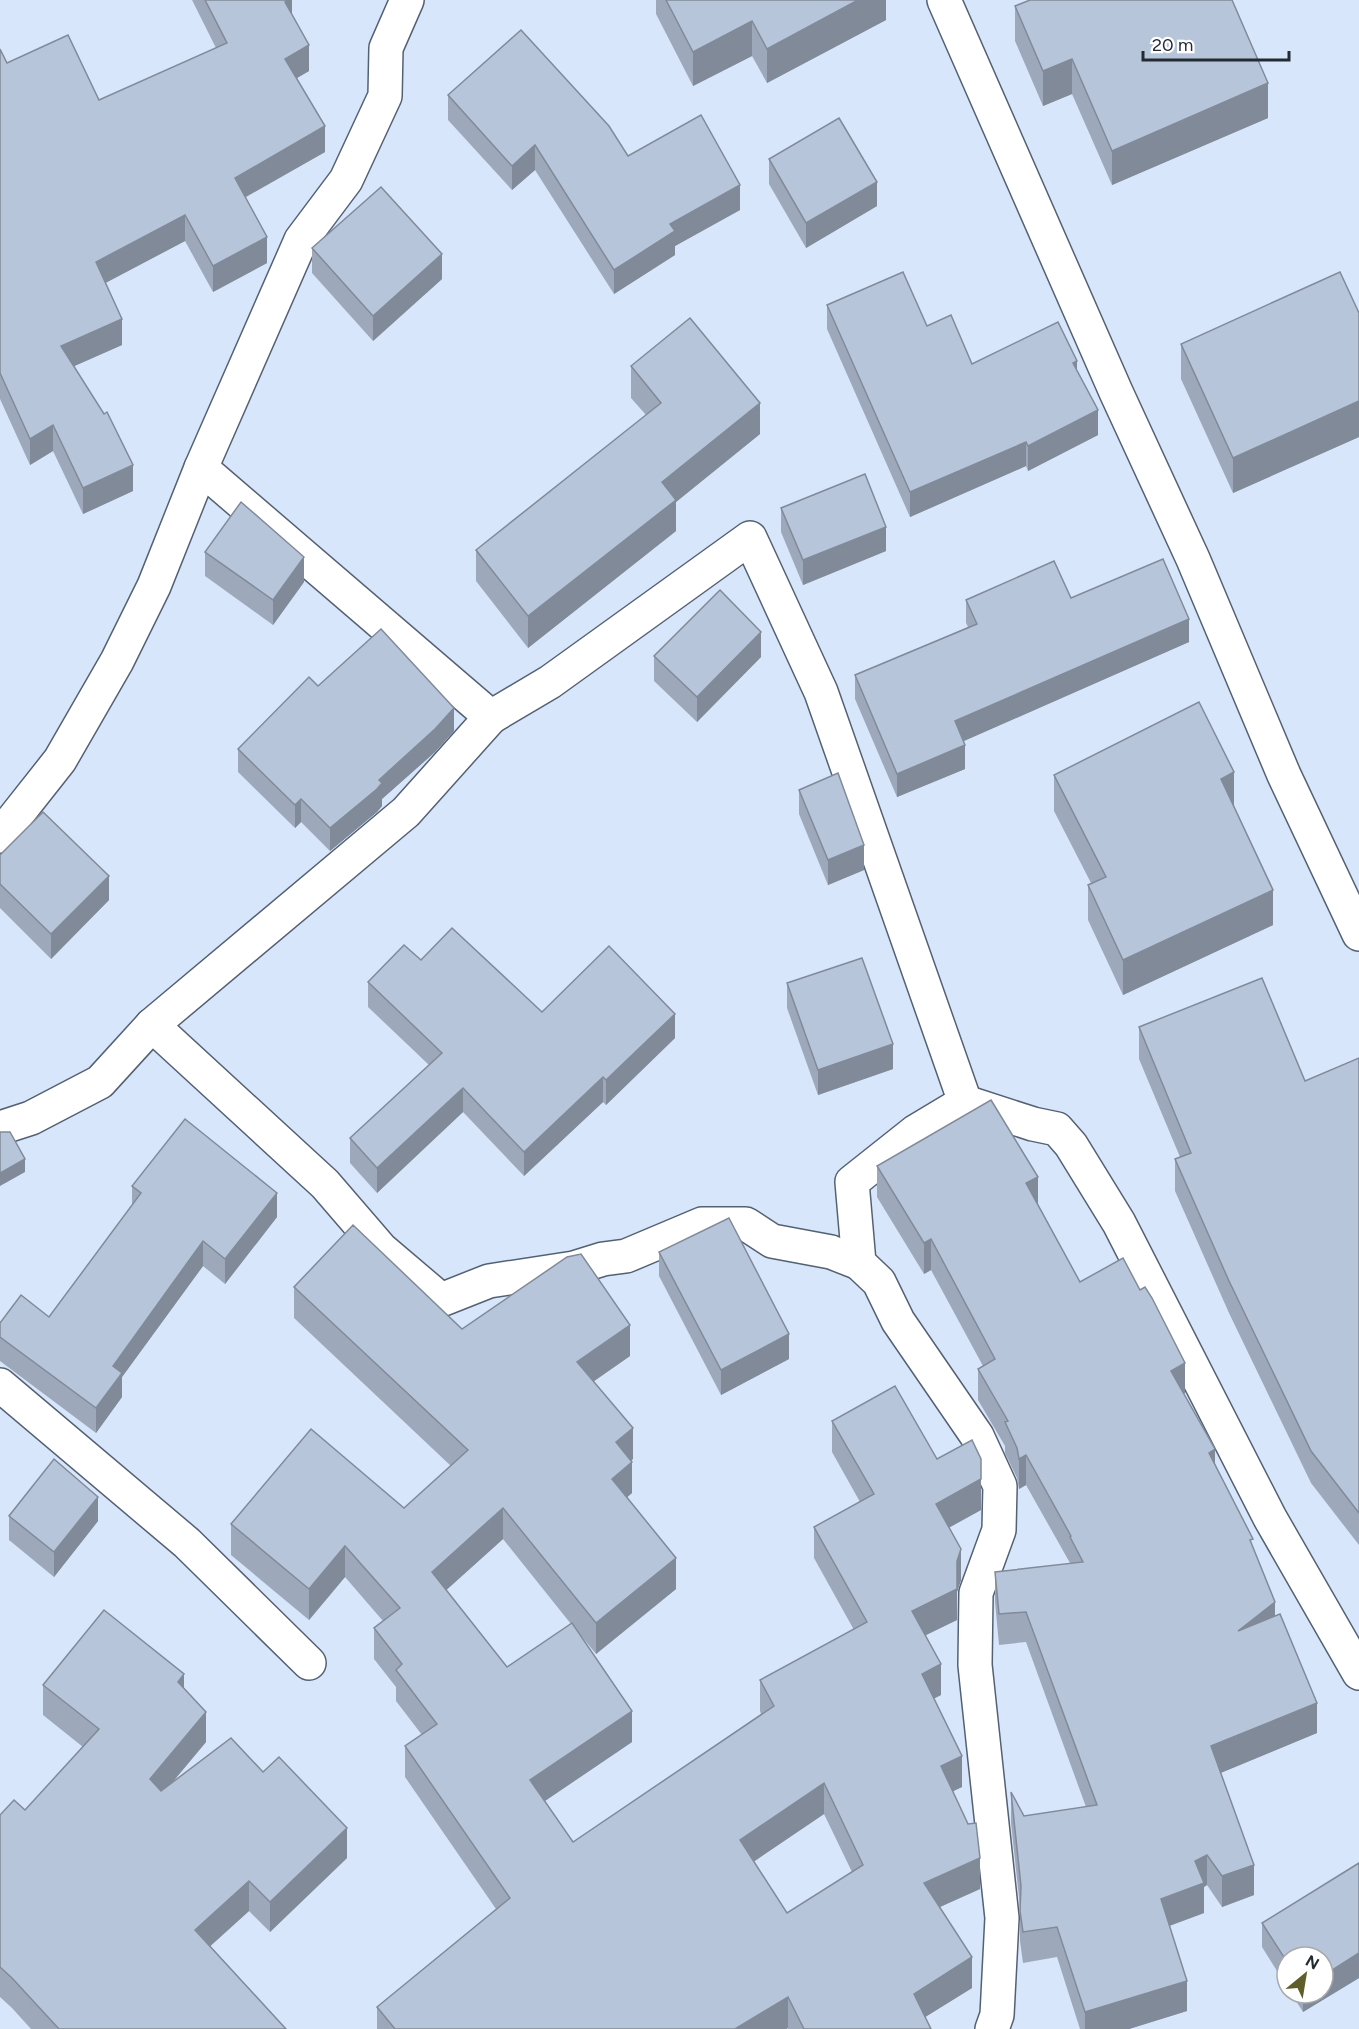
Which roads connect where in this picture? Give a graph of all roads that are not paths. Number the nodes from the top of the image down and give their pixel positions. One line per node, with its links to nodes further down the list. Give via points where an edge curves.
1 (407, 0): 3 (street, via 386,48 385,96 346,180 301,240)
2 (944, 0): 6 (street, via 1193,559 1284,775)
3 (201, 468): 4 (street); 5 (street, via 154,586 117,661 60,760)
4 (491, 717): 7 (street, via 406,812); 8 (street, via 550,682 750,538 820,692)
5 (0, 836)
6 (1359, 934)
7 (152, 1025): 9 (street, via 100,1082 31,1119); 10 (street, via 325,1184 381,1249 441,1300 489,1281 626,1256 702,1224 746,1224 772,1241 831,1252)
8 (965, 1102): 10 (street, via 915,1132 852,1182); 13 (street, via 1057,1129 1071,1145 1119,1222 1270,1518)
9 (0, 1128)
10 (859, 1263): 14 (street, via 879,1282 898,1321 977,1436 1000,1486 999,1530 976,1593 975,1665 1002,1918 998,2015)
11 (0, 1385): 12 (street, via 187,1543)
12 (309, 1663)
13 (1359, 1673)
14 (992, 2029)

